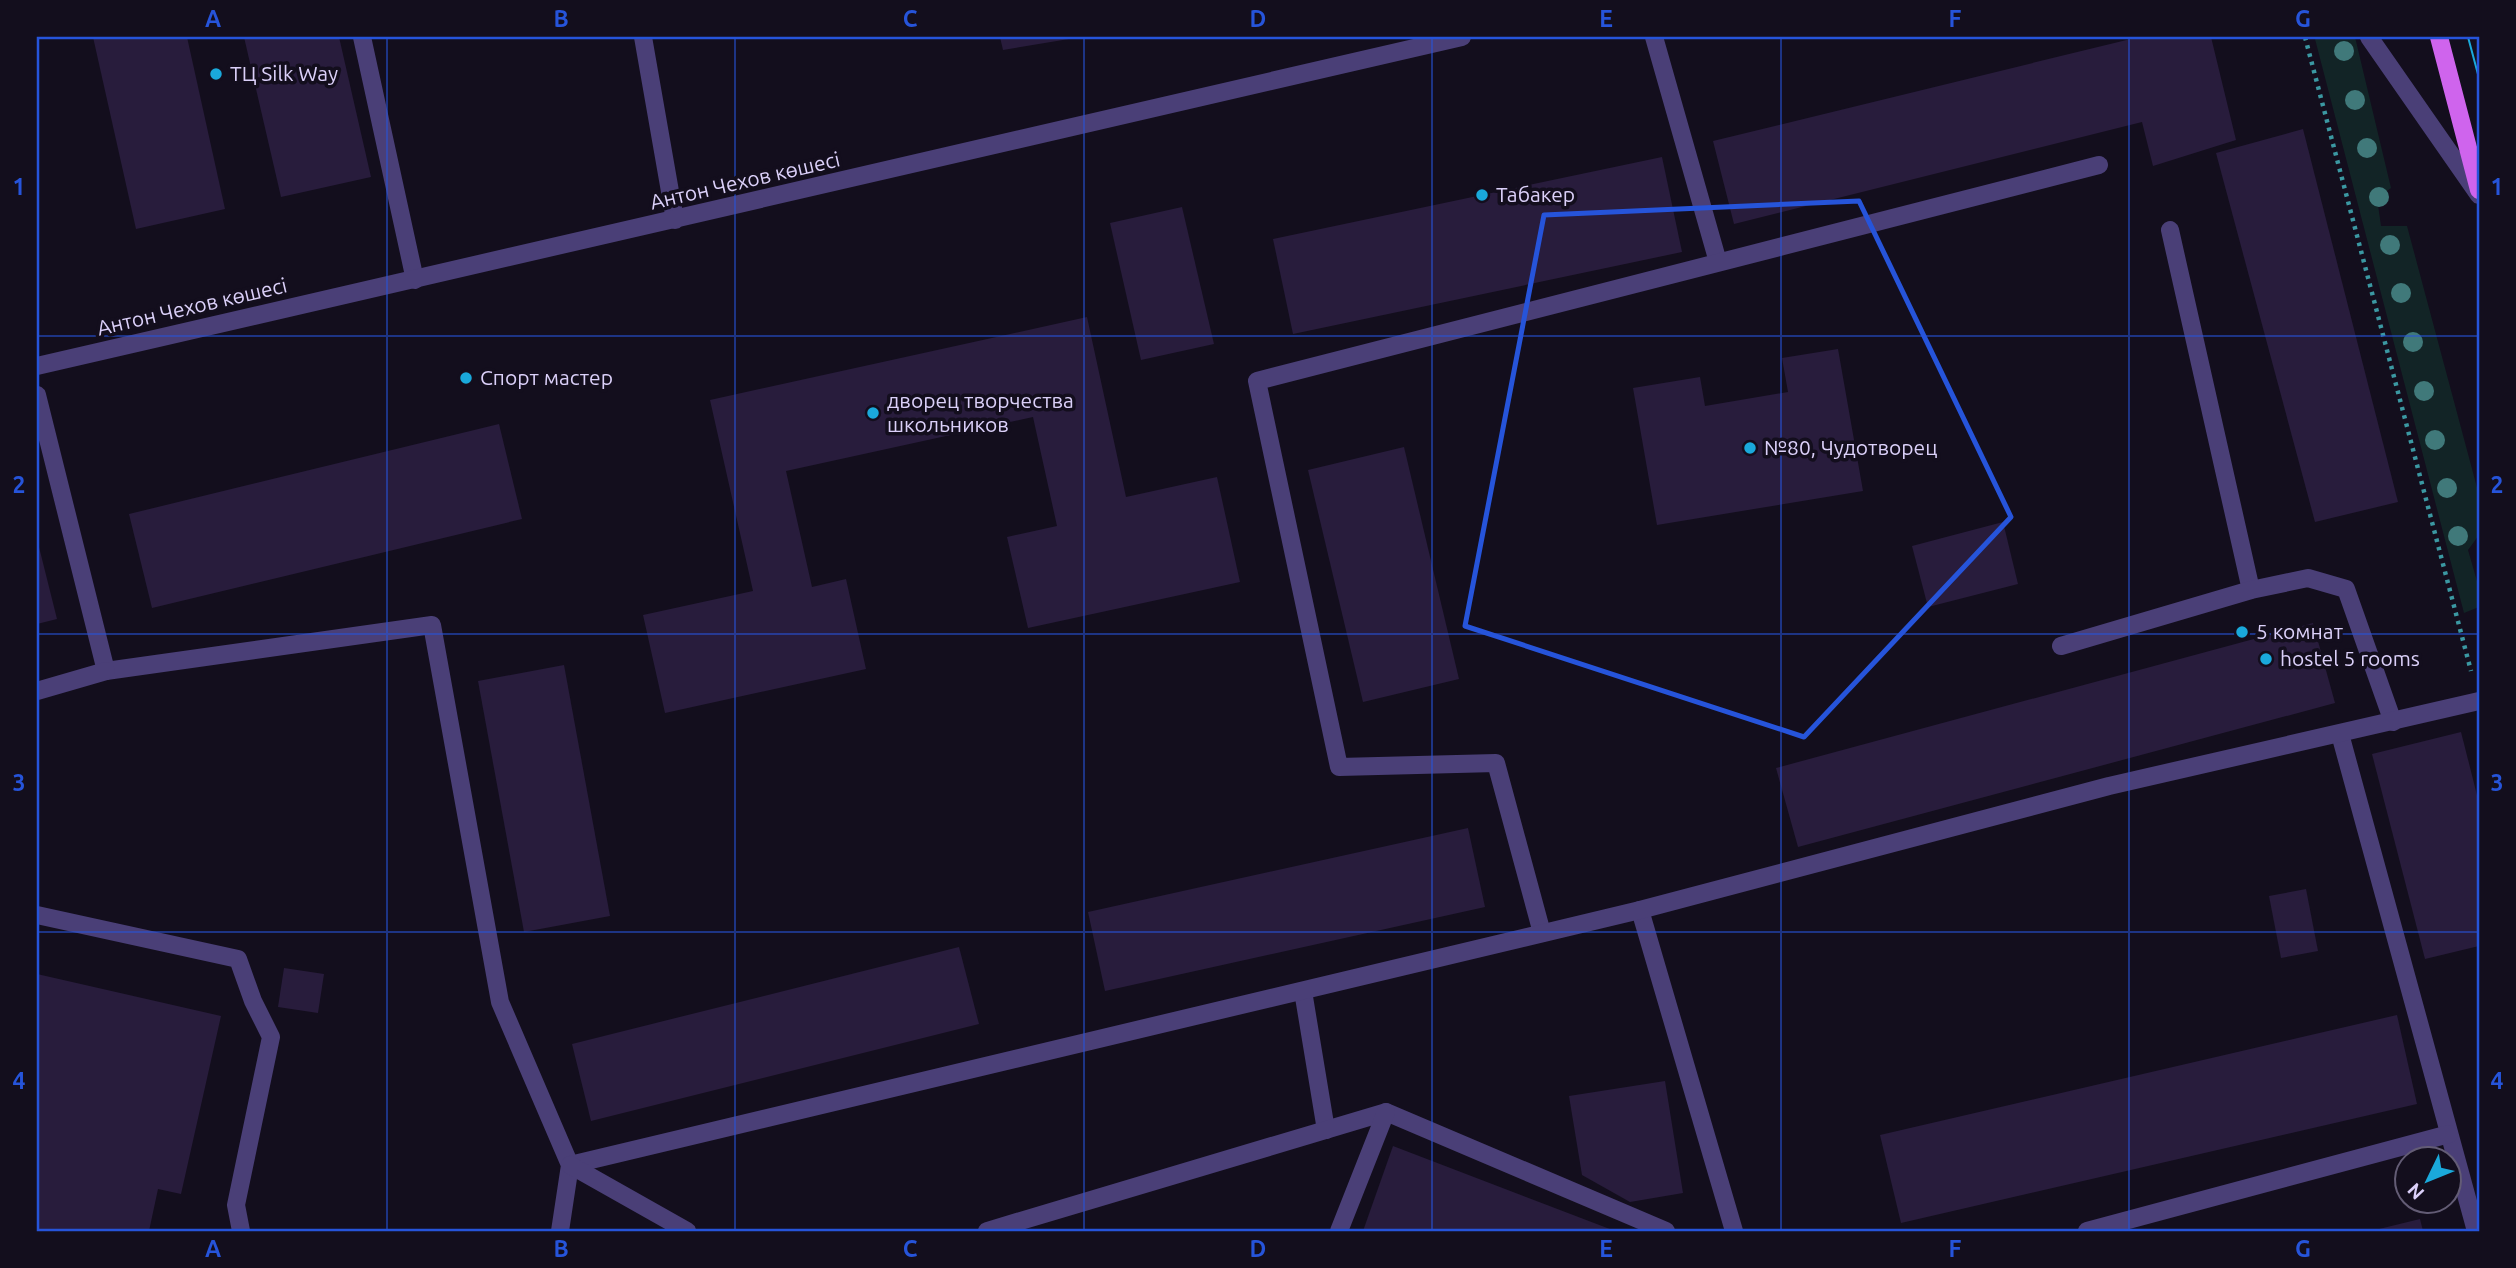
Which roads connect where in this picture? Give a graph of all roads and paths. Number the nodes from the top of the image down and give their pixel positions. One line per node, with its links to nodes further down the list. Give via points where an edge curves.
1 (362, 37): 15 (street)
2 (643, 37): 12 (street)
3 (1462, 37): 8 (street, Антон Чехов көшесі)
4 (1654, 37): 14 (street)
5 (2305, 37): 22 (path)
6 (2369, 37): 11 (street)
7 (2439, 37): 10 (main road)
8 (1415, 42): 12 (street, Антон Чехов көшесі)
9 (2099, 164): 14 (street)
10 (2479, 190)
11 (2479, 195)
12 (675, 220): 15 (street, Антон Чехов көшесі)
13 (2170, 230): 18 (street)
14 (1718, 262): 27 (street, via 1257,381 1339,767 1496,763)
15 (415, 280): 16 (street, Антон Чехов көшесі)
16 (37, 366)
17 (37, 395): 20 (street)
18 (2251, 590): 19 (street); 23 (street, via 2308,578 2346,589)
19 (2061, 646)
20 (106, 671): 21 (street); 32 (street, via 432,625 500,1002)
21 (37, 691)
22 (2479, 701): 23 (street)
23 (2393, 722): 24 (street)
24 (2340, 734): 25 (street, via 2109,786); 31 (street)
25 (1640, 910): 27 (street); 39 (street)
26 (37, 915): 33 (street, via 238,960 271,1037 236,1205)
27 (1542, 933): 28 (street)
28 (1303, 991): 30 (street); 32 (street)
29 (1386, 1112): 30 (street); 37 (street); 38 (street)
30 (1326, 1130): 36 (street)
31 (2449, 1134): 40 (street); 41 (street)
32 (570, 1166): 34 (street); 35 (street)
33 (241, 1231)
34 (560, 1231)
35 (687, 1231)
36 (987, 1231)
37 (1339, 1231)
38 (1666, 1231)
39 (1734, 1231)
40 (2087, 1231)
41 (2476, 1231)

